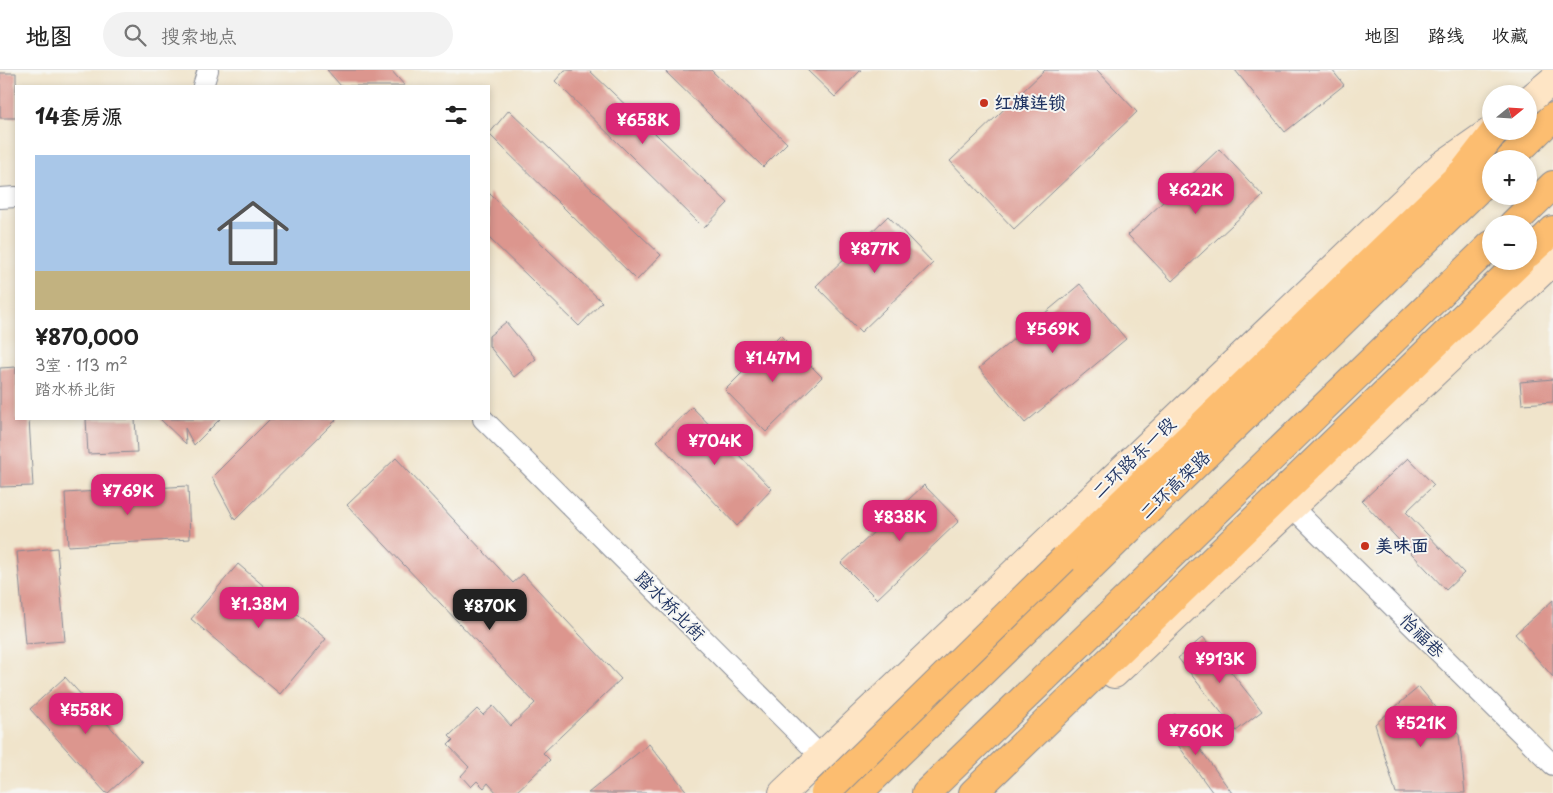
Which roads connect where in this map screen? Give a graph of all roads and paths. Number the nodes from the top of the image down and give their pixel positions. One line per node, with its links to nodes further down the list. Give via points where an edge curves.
1 (208, 70): 3 (street)
2 (1553, 80): 4 (main road)
3 (203, 85)
4 (1538, 92)
5 (1553, 117): 8 (highway)
6 (1482, 139): 21 (main road, 二环路东一段, via 1433,173)
7 (1486, 140): 24 (highway, bridge, via 1464,171)
8 (1519, 150)
9 (1553, 185): 13 (highway)
10 (1482, 186): 25 (highway, 二环高架路)
11 (15, 197): 12 (street)
12 (0, 198)
13 (1522, 215)
14 (1553, 230): 15 (highway)
15 (1537, 245)
16 (1482, 254): 26 (highway)
17 (1553, 261): 20 (main road)
18 (1512, 270): 27 (highway)
19 (484, 420): 21 (street, 踏水桥北街)
20 (1291, 506): 22 (street, 怡福巷); 28 (main road)
21 (820, 756): 23 (main road, 二环路东一段); 25 (street, 踏水桥北街)
22 (1553, 765)
23 (783, 793)
24 (826, 793)
25 (858, 793)
26 (926, 793)
27 (973, 793)
28 (984, 793)

